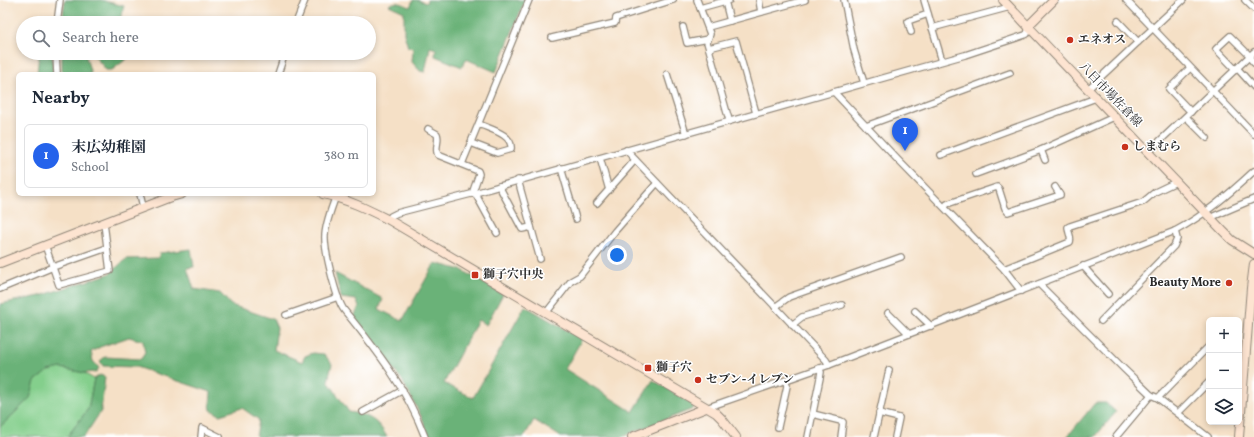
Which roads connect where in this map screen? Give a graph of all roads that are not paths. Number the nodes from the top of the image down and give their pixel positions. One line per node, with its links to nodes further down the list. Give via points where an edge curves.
1 (60, 0): 21 (street)
2 (305, 0): 22 (street)
3 (529, 0): 57 (street)
4 (673, 0): 31 (street, via 616,18 615,23)
5 (698, 0): 18 (street)
6 (759, 0): 19 (street)
7 (805, 0): 19 (street)
8 (844, 0): 46 (street)
9 (924, 0): 20 (street)
10 (1003, 0): 16 (street, 八日市場佐倉線)
11 (1054, 0): 28 (street, via 1031,23)
12 (1126, 0): 29 (street)
13 (1183, 0): 29 (street)
14 (1245, 0): 17 (street)
15 (727, 1): 18 (street); 23 (street)
16 (1010, 7): 27 (street); 28 (street, 八日市場佐倉線)
17 (1253, 7)
18 (700, 8): 26 (street)
19 (761, 12): 23 (street)
20 (928, 14): 27 (street); 30 (street, via 908,21)
21 (58, 16)
22 (299, 16)
23 (730, 21): 26 (street)
24 (1118, 21): 33 (street)
25 (683, 27): 32 (street, via 687,43)
26 (708, 28): 32 (street)
27 (932, 28): 38 (street)
28 (1030, 28): 38 (street, via 1025,35); 48 (street, 八日市場佐倉線)
29 (1153, 29): 33 (street); 40 (street)
30 (911, 32)
31 (552, 38)
32 (708, 39): 34 (street)
33 (1138, 42): 48 (street)
34 (709, 48): 53 (street, via 736,41); 56 (street)
35 (1251, 55): 39 (street); 41 (street); 41 (street, via 1230,36 1216,49)
36 (56, 60): 42 (street)
37 (283, 60): 43 (street)
38 (942, 61): 46 (street)
39 (1254, 63)
40 (1190, 68): 50 (street); 52 (street, via 1170,89)
41 (1236, 69): 47 (street); 50 (street)
42 (57, 72)
43 (279, 72)
44 (1010, 73): 58 (street)
45 (667, 74): 60 (street)
46 (864, 83): 49 (street)
47 (1254, 87)
48 (1088, 89): 51 (street, 八日市場佐倉線)
49 (834, 92): 53 (street); 58 (street)
50 (1213, 92): 52 (street); 61 (street)
51 (1096, 98): 55 (street, 八日市場佐倉線); 67 (street)
52 (1191, 112): 54 (street)
53 (756, 113): 56 (street)
54 (1186, 116): 62 (street); 66 (street)
55 (1114, 117): 65 (street); 66 (street, 八日市場佐倉線)
56 (729, 120): 60 (street)
57 (479, 124): 63 (street); 63 (street, via 504,135 511,144 511,149 497,153)
58 (866, 126): 87 (street)
59 (428, 129): 71 (street, via 437,134 438,155)
60 (686, 134): 64 (street)
61 (1254, 134)
62 (1207, 138)
63 (471, 143): 71 (street)
64 (626, 150): 68 (street); 69 (street)
65 (1041, 150): 70 (street); 74 (street)
66 (1148, 152): 76 (street, 八日市場佐倉線)
67 (941, 155)
68 (600, 158): 72 (street); 80 (street)
69 (635, 160): 77 (street); 80 (street)
70 (1045, 160)
71 (462, 164): 81 (street, via 479,172)
72 (561, 168): 75 (street); 91 (street)
73 (1254, 171): 89 (street, via 1223,200)
74 (976, 174)
75 (518, 180): 78 (street); 94 (street)
76 (1176, 182): 89 (street, 八日市場佐倉線); 106 (street, via 1155,192 1143,202 1068,227 1070,242)
77 (657, 183): 114 (street); 116 (street)
78 (499, 186): 81 (street); 94 (street, via 522,229)
79 (1055, 188): 87 (street, via 1060,195 1008,212 997,187)
80 (608, 190): 86 (street)
81 (473, 194): 92 (street, via 397,213); 96 (street)
82 (140, 196): 88 (street)
83 (176, 196): 88 (street)
84 (336, 196): 92 (street); 112 (street, via 325,236)
85 (1254, 199): 90 (street)
86 (597, 203)
87 (945, 207): 106 (street)
88 (143, 208): 93 (street)
89 (1204, 212): 95 (street); 99 (street, 八日市場佐倉線, via 1232,240)
90 (1214, 216)
91 (576, 219)
92 (389, 220): 116 (street)
93 (104, 223): 97 (street); 98 (street)
94 (531, 227): 101 (street)
95 (1175, 231): 104 (street); 119 (street, via 1177,239 1174,246)
96 (497, 233)
97 (45, 245): 102 (street); 105 (street)
98 (107, 248): 105 (street); 105 (street, via 110,271 59,285)
99 (1254, 254)
100 (900, 257): 114 (street, via 789,297)
101 (540, 258)
102 (0, 263)
103 (1254, 264): 109 (street)
104 (1083, 266): 107 (street); 111 (street)
105 (53, 267): 108 (street)
106 (1004, 268): 110 (street)
107 (1039, 284): 110 (street); 133 (street)
108 (0, 289)
109 (1252, 289): 123 (street)
110 (1021, 291): 121 (street)
111 (1108, 294)
112 (338, 297): 118 (street); 132 (street, via 341,307 378,353)
113 (842, 305): 120 (street, via 802,317)
114 (775, 307): 120 (street)
115 (915, 311): 121 (street)
116 (546, 313): 135 (street)
117 (888, 313): 122 (street)
118 (286, 315)
119 (1101, 321)
120 (792, 325): 126 (street)
121 (931, 326): 122 (street)
122 (909, 334): 126 (street)
123 (1243, 339): 125 (street)
124 (1206, 349): 134 (street)
125 (1242, 364)
126 (829, 365): 127 (street)
127 (819, 368): 129 (street); 139 (street, via 821,372)
128 (889, 370): 137 (street)
129 (786, 381): 135 (street); 140 (street)
130 (1206, 385): 138 (street)
131 (1241, 389): 152 (street)
132 (403, 390): 136 (street); 143 (street)
133 (1151, 395): 134 (street); 150 (street)
134 (1158, 398): 138 (street)
135 (706, 408): 144 (street); 145 (street, via 722,419)
136 (363, 412)
137 (879, 413): 148 (street); 149 (street, via 899,418)
138 (1178, 413): 151 (street)
139 (813, 414): 146 (street); 147 (street, via 843,422)
140 (778, 427)
141 (201, 437): 142 (street, via 202,428)
142 (220, 437)
143 (425, 437)
144 (632, 437)
145 (736, 437)
146 (808, 437)
147 (841, 437)
148 (874, 437)
149 (895, 437)
150 (1116, 437)
151 (1208, 437)
152 (1239, 437)

